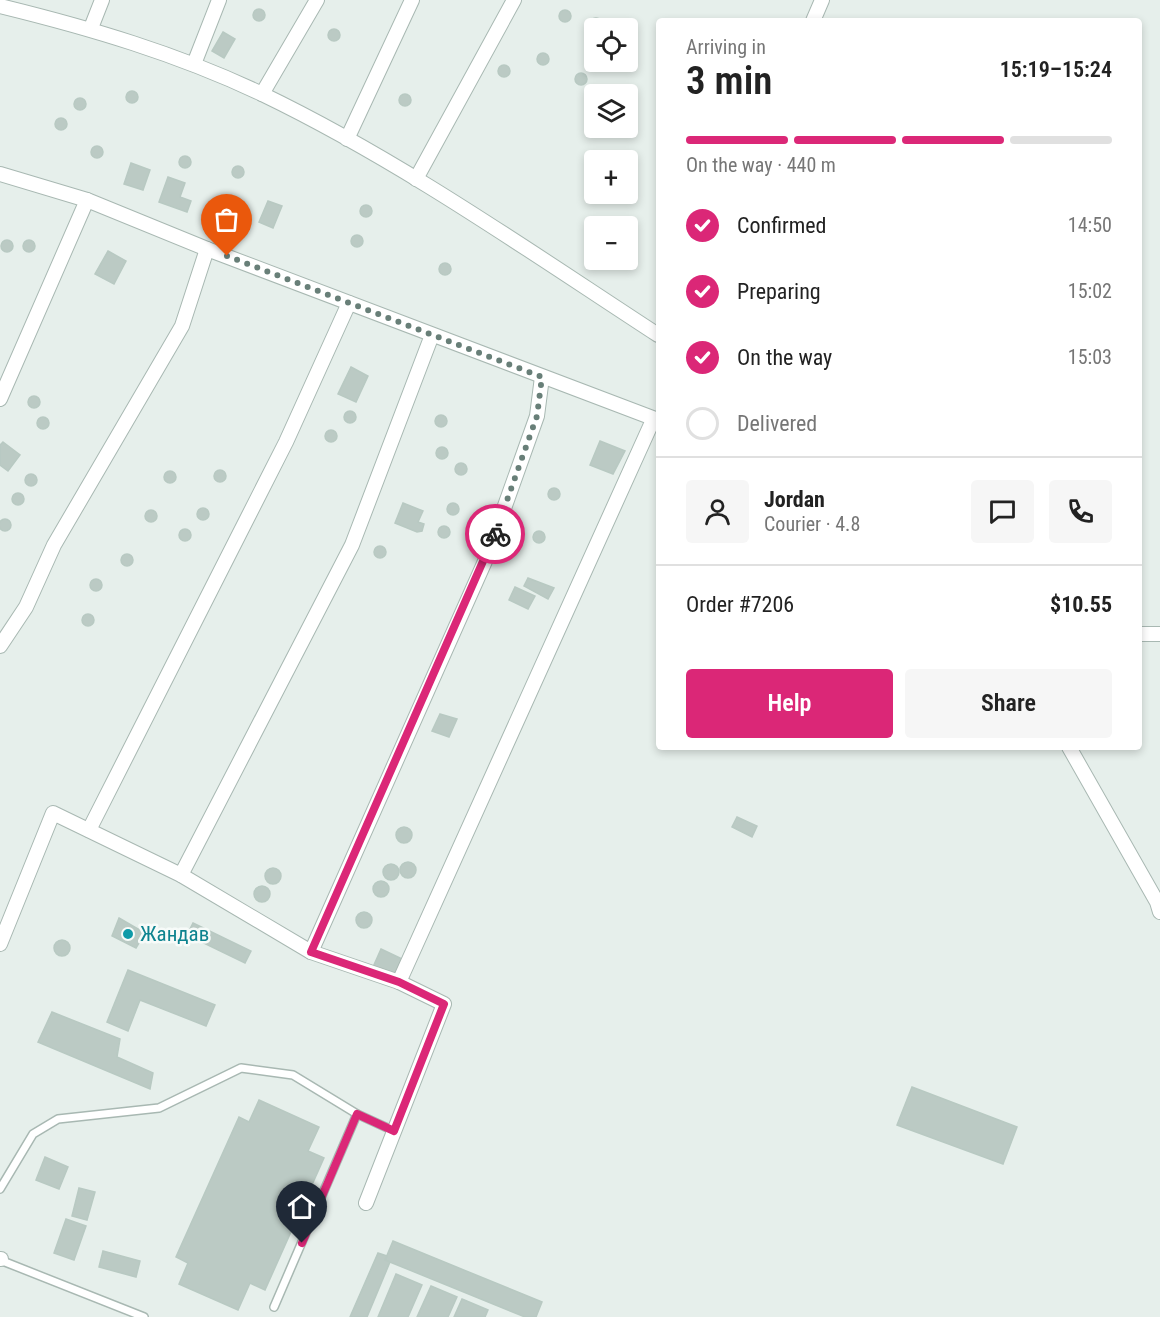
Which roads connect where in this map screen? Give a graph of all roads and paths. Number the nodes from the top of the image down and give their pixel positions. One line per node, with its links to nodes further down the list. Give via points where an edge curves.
1 (102, 0): 9 (street)
2 (219, 0): 10 (street)
3 (317, 0): 11 (street)
4 (412, 0): 12 (street)
5 (514, 0): 14 (street)
6 (822, 0): 8 (street)
7 (0, 6): 9 (street)
8 (814, 18)
9 (91, 28): 10 (street)
10 (194, 64): 11 (street)
11 (262, 94): 12 (street)
12 (347, 139): 14 (street)
13 (0, 174): 15 (street)
14 (416, 179): 18 (street)
15 (87, 200): 16 (street); 21 (street)
16 (207, 249): 17 (street); 25 (street, via 182,326 54,545 26,607)
17 (349, 303): 19 (street); 27 (street, via 286,442)
18 (656, 333)
19 (432, 335): 20 (street); 28 (street, via 352,545)
20 (542, 377): 22 (street); 31 (street, via 537,416 486,559)
21 (0, 399)
22 (656, 420): 32 (street)
23 (1142, 634): 24 (street)
24 (1160, 634)
25 (0, 646)
26 (1071, 750): 29 (street)
27 (89, 831): 28 (street); 30 (street, via 54,813)
28 (181, 875): 31 (street)
29 (1160, 912)
30 (0, 944)
31 (311, 952): 32 (street)
32 (399, 982): 34 (street, via 444,1004)
33 (357, 1114): 34 (lane); 35 (lane, via 293,1075 241,1068 159,1108 58,1119 33,1134); 38 (lane)
34 (394, 1131): 36 (street)
35 (0, 1189)
36 (366, 1203)
37 (0, 1259): 39 (lane)
38 (274, 1307)
39 (144, 1317)

